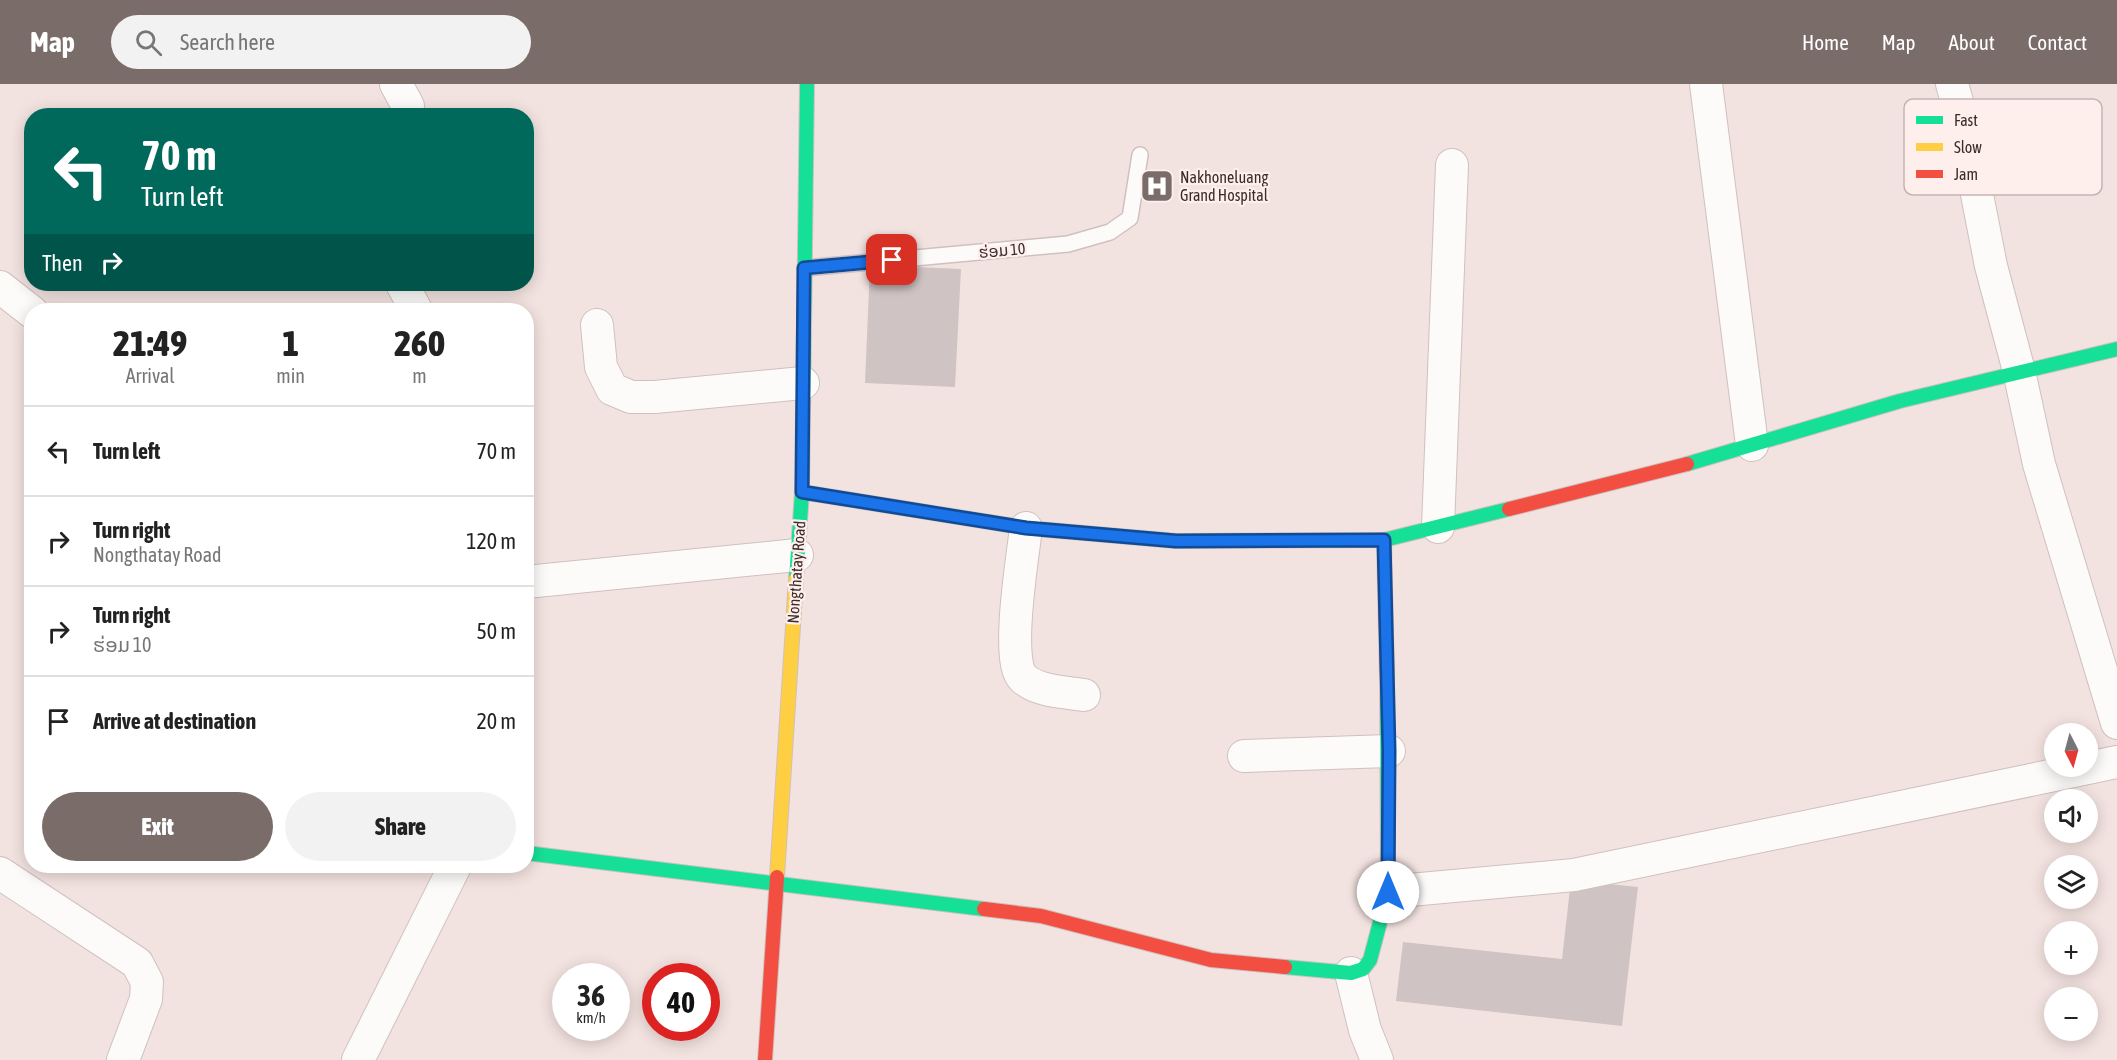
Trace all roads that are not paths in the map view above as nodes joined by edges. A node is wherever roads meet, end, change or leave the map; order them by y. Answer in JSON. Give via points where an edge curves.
{"nodes":[{"id":1,"x":396,"y":84,"type":"edge"},
{"id":2,"x":807,"y":84,"type":"edge"},
{"id":3,"x":1706,"y":84,"type":"edge"},
{"id":4,"x":1952,"y":84,"type":"edge"},
{"id":5,"x":1956,"y":99,"type":"edge"},
{"id":6,"x":408,"y":108,"type":"edge"},
{"id":7,"x":1140,"y":155,"type":"dead end"},
{"id":8,"x":1452,"y":165,"type":"dead end"},
{"id":9,"x":1977,"y":195,"type":"edge"},
{"id":10,"x":804,"y":268,"type":"junction"},
{"id":11,"x":0,"y":287,"type":"edge"},
{"id":12,"x":24,"y":306,"type":"edge"},
{"id":13,"x":597,"y":325,"type":"dead end"},
{"id":14,"x":2117,"y":349,"type":"edge"},
{"id":15,"x":2019,"y":371,"type":"junction"},
{"id":16,"x":804,"y":383,"type":"junction"},
{"id":17,"x":1752,"y":445,"type":"junction"},
{"id":18,"x":802,"y":492,"type":"junction"},
{"id":19,"x":1438,"y":527,"type":"junction"},
{"id":20,"x":1026,"y":528,"type":"junction"},
{"id":21,"x":1384,"y":540,"type":"junction"},
{"id":22,"x":797,"y":555,"type":"junction"},
{"id":23,"x":534,"y":581,"type":"edge"},
{"id":24,"x":1084,"y":695,"type":"dead end"},
{"id":25,"x":2117,"y":723,"type":"edge"},
{"id":26,"x":1389,"y":751,"type":"junction"},
{"id":27,"x":1244,"y":756,"type":"dead end"},
{"id":28,"x":2117,"y":762,"type":"edge"},
{"id":29,"x":534,"y":854,"type":"edge"},
{"id":30,"x":0,"y":873,"type":"edge"},
{"id":31,"x":451,"y":873,"type":"edge"},
{"id":32,"x":776,"y":882,"type":"junction"},
{"id":33,"x":1388,"y":892,"type":"junction"},
{"id":34,"x":1351,"y":973,"type":"junction"},
{"id":35,"x":123,"y":1060,"type":"edge"},
{"id":36,"x":358,"y":1060,"type":"edge"},
{"id":37,"x":765,"y":1060,"type":"edge"},
{"id":38,"x":1377,"y":1060,"type":"edge"}],
"edges":[{"from":1,"to":6,"type":"street"},
{"from":2,"to":10,"type":"street","name":"Nongthatay Road"},
{"from":3,"to":17,"type":"street"},
{"from":4,"to":5,"type":"street"},
{"from":7,"to":10,"type":"lane","name":"ຮ່ອມ 10","via":[[1130,218],[1110,232],[1068,244]]},
{"from":8,"to":19,"type":"street"},
{"from":9,"to":15,"type":"street"},
{"from":10,"to":16,"type":"street","name":"Nongthatay Road"},
{"from":11,"to":12,"type":"street"},
{"from":13,"to":16,"type":"street","via":[[601,367],[612,389],[631,397]]},
{"from":14,"to":15,"type":"street"},
{"from":15,"to":17,"type":"street"},
{"from":15,"to":25,"type":"street","via":[[2039,464]]},
{"from":16,"to":18,"type":"street","name":"Nongthatay Road"},
{"from":17,"to":19,"type":"street"},
{"from":18,"to":20,"type":"street"},
{"from":18,"to":22,"type":"street","name":"Nongthatay Road"},
{"from":19,"to":21,"type":"street"},
{"from":20,"to":21,"type":"street","via":[[1176,541]]},
{"from":20,"to":24,"type":"street","via":[[1015,662],[1022,678],[1040,687]]},
{"from":21,"to":26,"type":"street"},
{"from":22,"to":23,"type":"street"},
{"from":22,"to":32,"type":"street","name":"Nongthatay Road"},
{"from":26,"to":27,"type":"street"},
{"from":26,"to":33,"type":"street"},
{"from":28,"to":33,"type":"street","via":[[1574,875]]},
{"from":29,"to":32,"type":"street"},
{"from":30,"to":35,"type":"street","via":[[137,963],[147,982],[146,999]]},
{"from":31,"to":36,"type":"street"},
{"from":32,"to":34,"type":"street","via":[[1041,916],[1211,960]]},
{"from":32,"to":37,"type":"street","name":"Nongthatay Road"},
{"from":33,"to":34,"type":"street","via":[[1370,960],[1363,969]]},
{"from":34,"to":38,"type":"street"}]}
